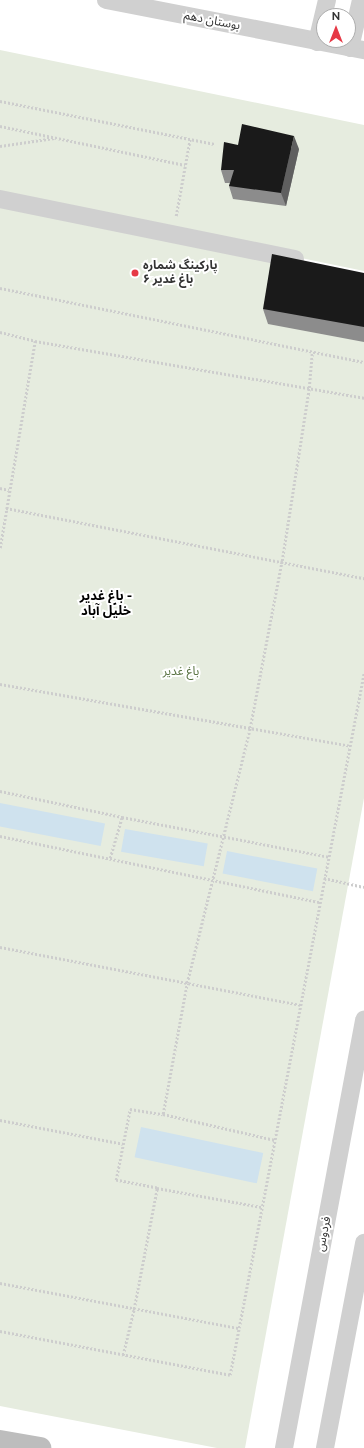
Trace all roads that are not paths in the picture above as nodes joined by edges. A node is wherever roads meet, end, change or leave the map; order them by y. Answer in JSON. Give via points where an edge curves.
{"nodes":[{"id":1,"x":106,"y":0,"type":"edge"},
{"id":2,"x":361,"y":0,"type":"edge"},
{"id":3,"x":316,"y":42,"type":"edge"},
{"id":4,"x":357,"y":49,"type":"edge"},
{"id":5,"x":0,"y":199,"type":"edge"},
{"id":6,"x":310,"y":263,"type":"edge"},
{"id":7,"x":364,"y":1019,"type":"edge"},
{"id":8,"x":357,"y":1100,"type":"edge"},
{"id":9,"x":364,"y":1243,"type":"edge"},
{"id":10,"x":0,"y":1440,"type":"edge"},
{"id":11,"x":40,"y":1448,"type":"edge"},
{"id":12,"x":284,"y":1448,"type":"edge"},
{"id":13,"x":325,"y":1448,"type":"edge"}],
"edges":[{"from":1,"to":3,"type":"street","name":"بوستان دهم"},
{"from":2,"to":4,"type":"street"},
{"from":5,"to":6,"type":"street"},
{"from":7,"to":8,"type":"street","name":"فردوس"},
{"from":8,"to":12,"type":"street","name":"فردوس"},
{"from":9,"to":13,"type":"street"},
{"from":10,"to":11,"type":"main road"}]}
